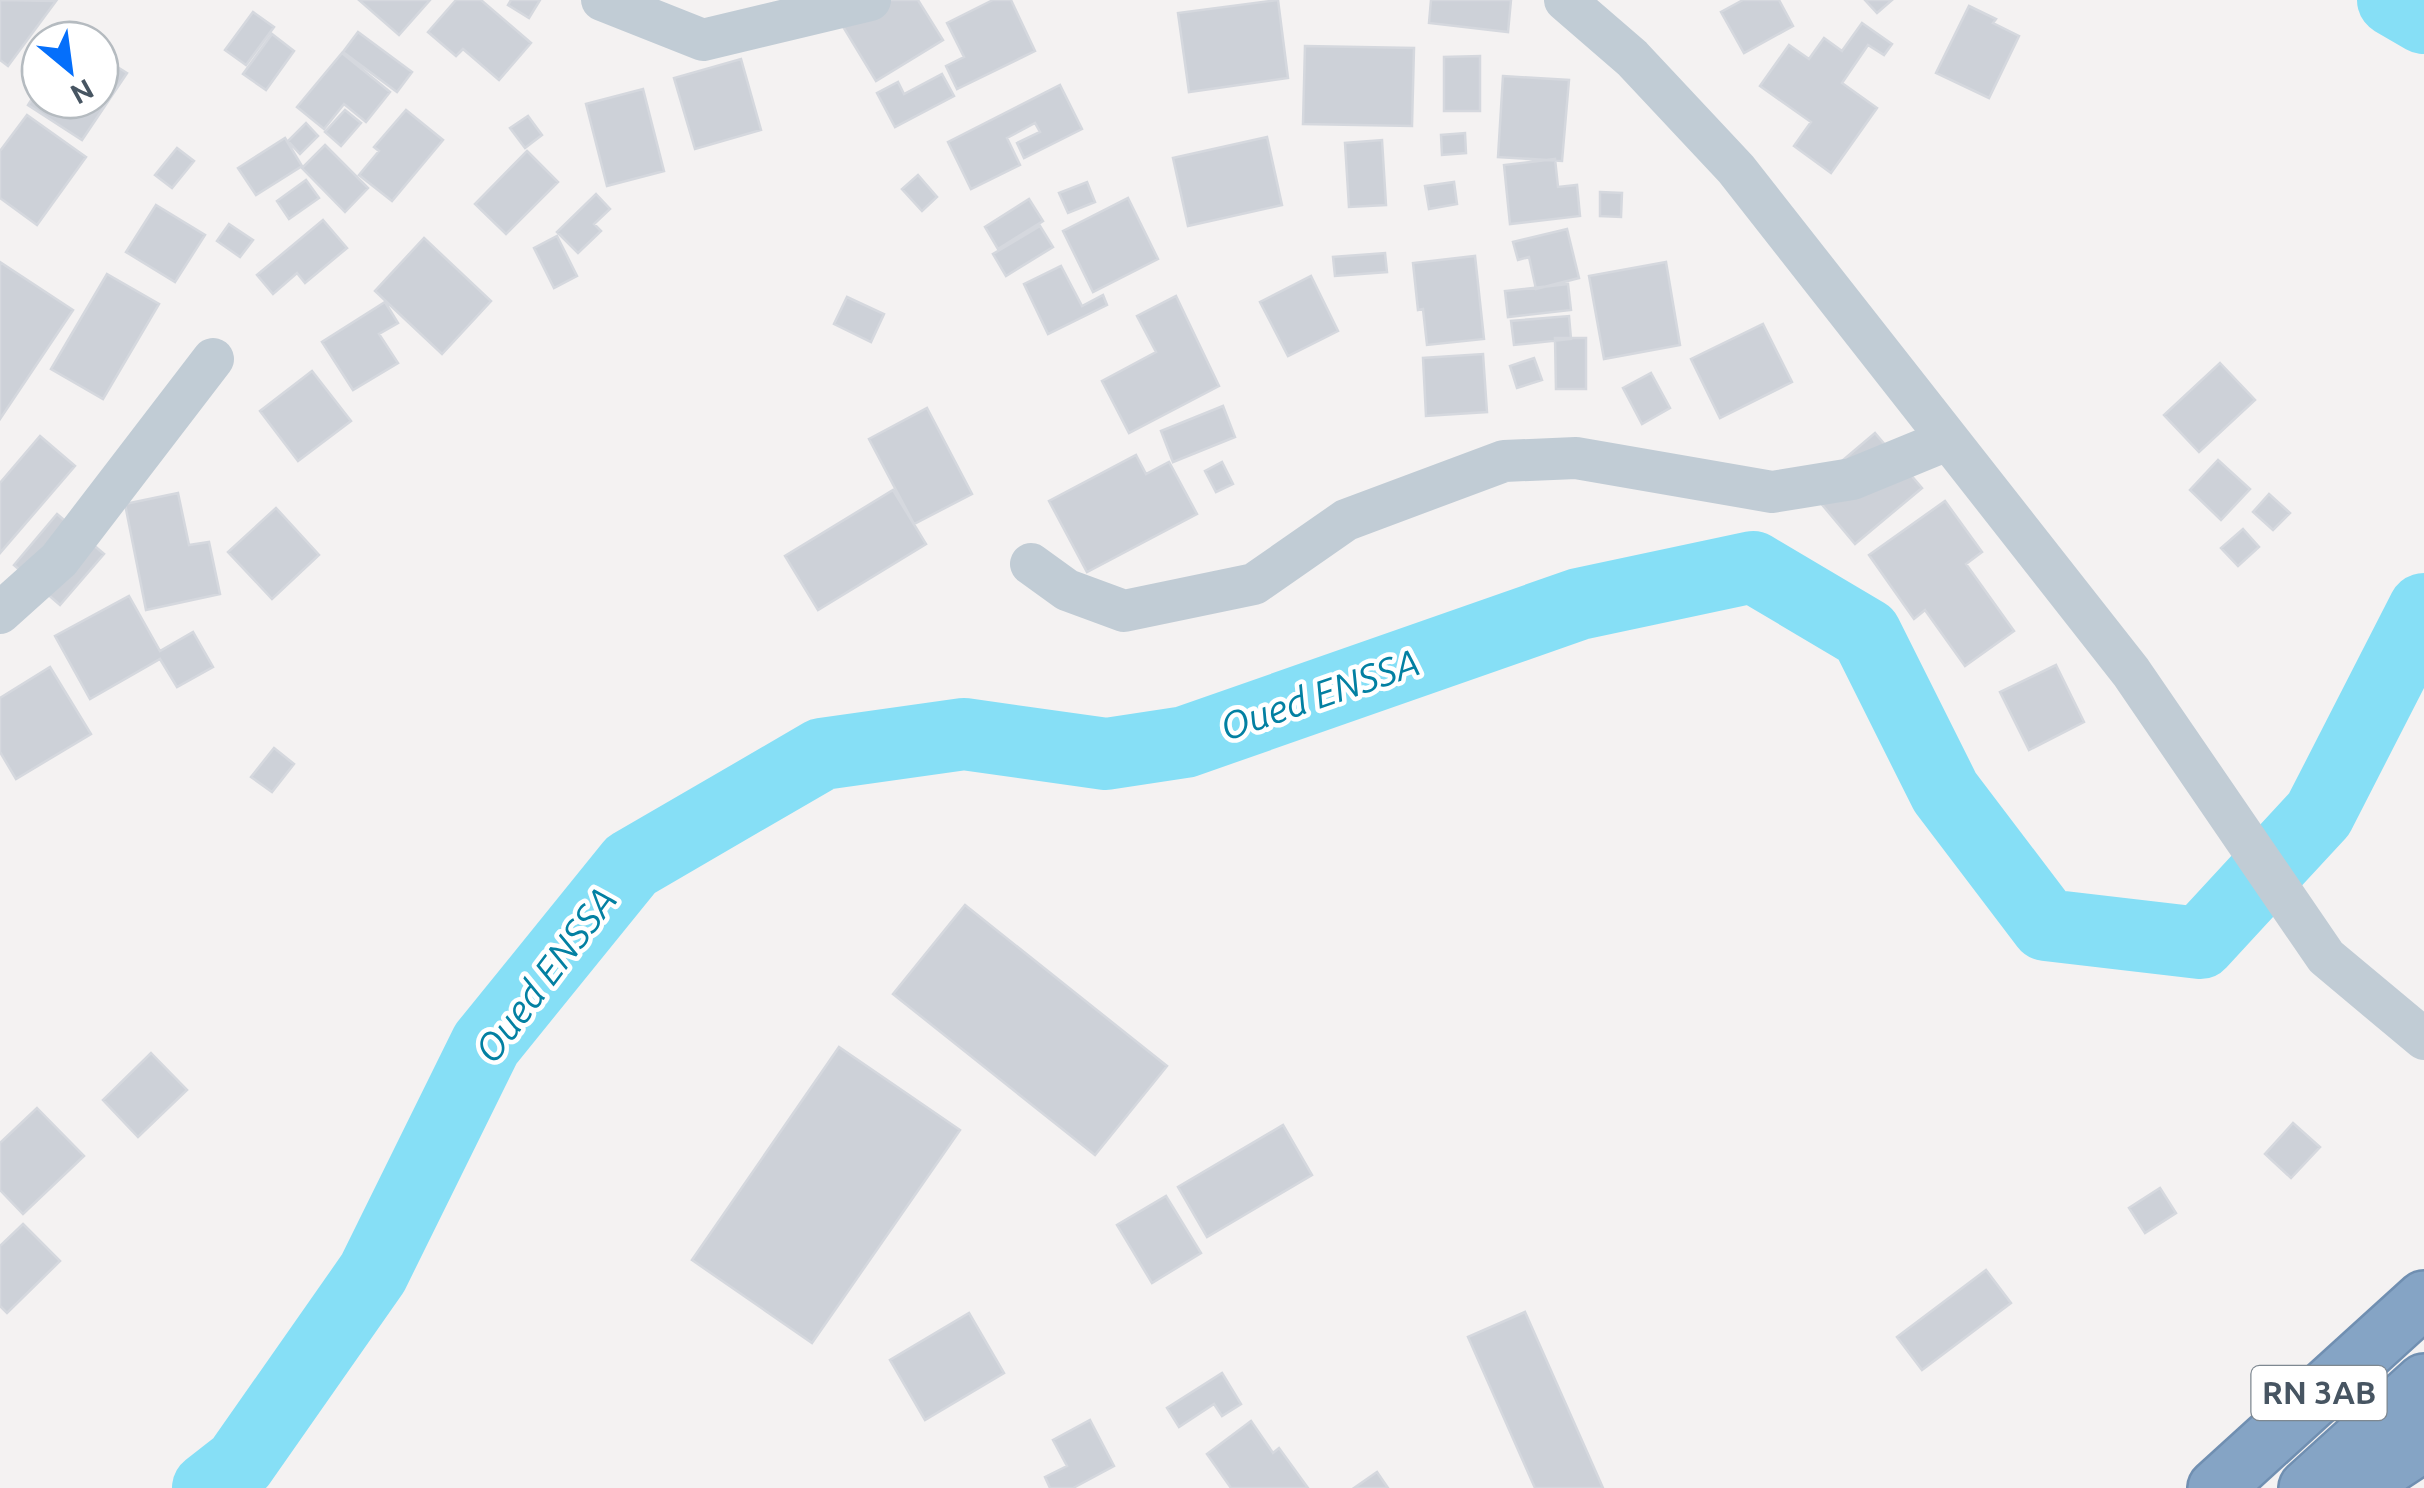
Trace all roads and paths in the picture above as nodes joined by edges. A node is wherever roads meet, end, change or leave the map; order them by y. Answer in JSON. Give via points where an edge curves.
{"nodes":[{"id":1,"x":602,"y":0,"type":"edge"},
{"id":2,"x":870,"y":0,"type":"edge"},
{"id":3,"x":1565,"y":0,"type":"edge"},
{"id":4,"x":212,"y":360,"type":"dead end"},
{"id":5,"x":1947,"y":440,"type":"junction"},
{"id":6,"x":1031,"y":564,"type":"dead end"},
{"id":7,"x":0,"y":612,"type":"edge"},
{"id":8,"x":2424,"y":1039,"type":"edge"},
{"id":9,"x":2424,"y":1299,"type":"edge"},
{"id":10,"x":2424,"y":1382,"type":"edge"},
{"id":11,"x":2424,"y":1444,"type":"edge"},
{"id":12,"x":2216,"y":1488,"type":"edge"},
{"id":13,"x":2307,"y":1488,"type":"edge"},
{"id":14,"x":2355,"y":1488,"type":"edge"}],
"edges":[{"from":1,"to":2,"type":"street","via":[[703,40]]},
{"from":3,"to":5,"type":"street","via":[[1632,58],[1736,170]]},
{"from":4,"to":7,"type":"street","via":[[59,560]]},
{"from":5,"to":6,"type":"street","via":[[1852,479],[1772,492],[1576,458],[1504,461],[1346,520],[1254,584],[1124,612],[1066,590]]},
{"from":5,"to":8,"type":"street","via":[[2131,672],[2326,957]]},
{"from":9,"to":12,"type":"highway","number":"RN 3AB"},
{"from":10,"to":13,"type":"highway","number":"RN 3AB"},
{"from":11,"to":14,"type":"highway"}]}
